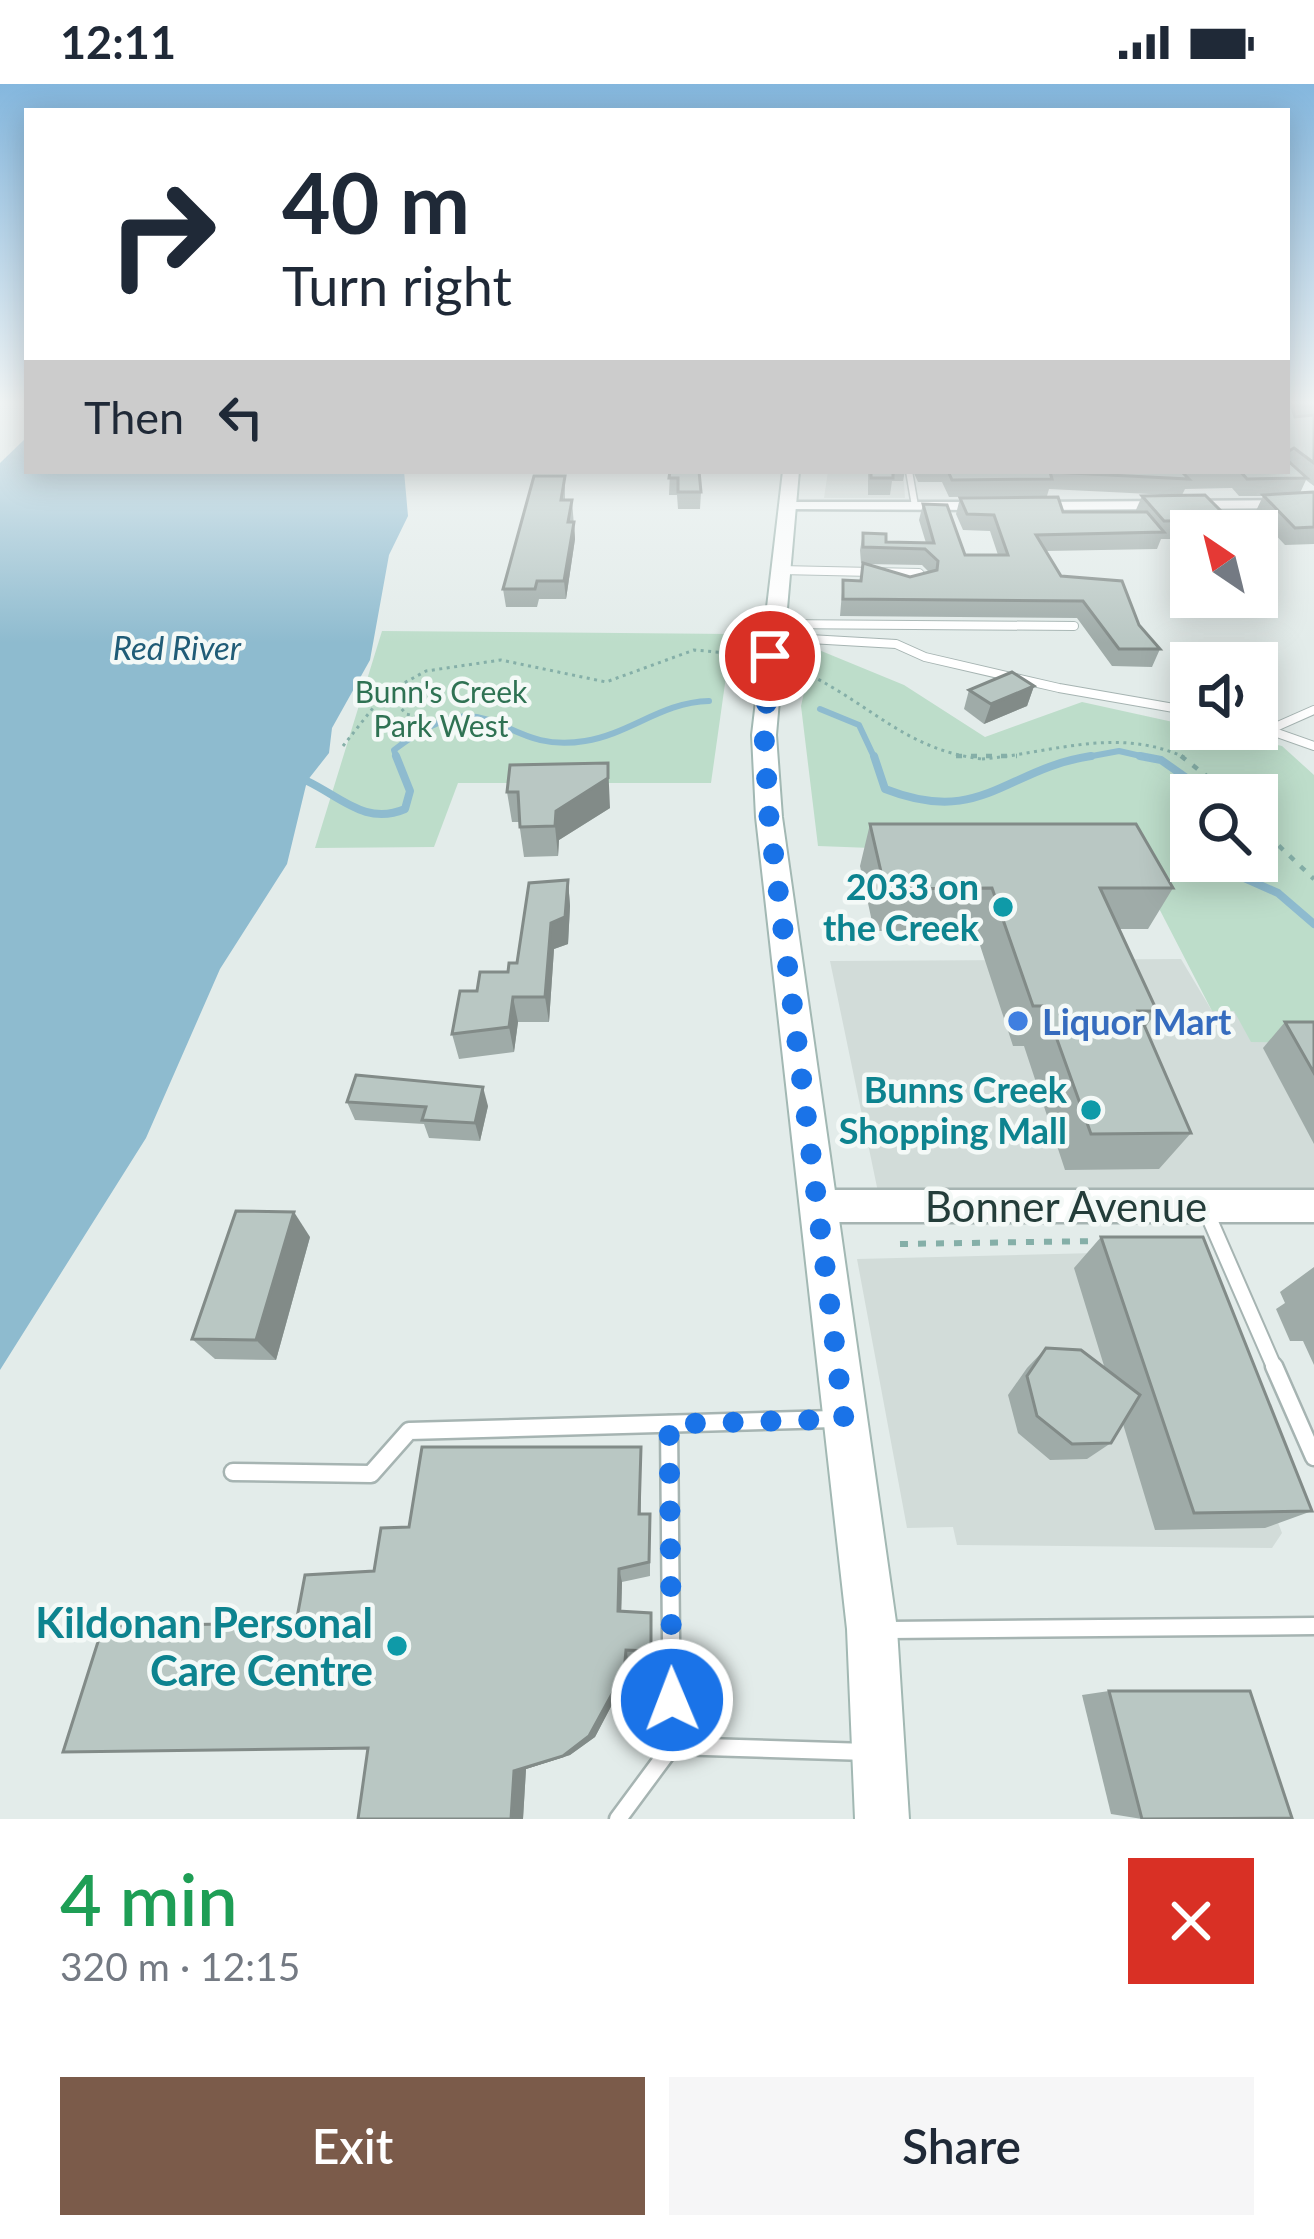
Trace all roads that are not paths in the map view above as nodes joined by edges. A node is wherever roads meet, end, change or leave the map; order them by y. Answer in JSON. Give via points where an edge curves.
{"nodes":[{"id":1,"x":911,"y":481,"type":"edge"},
{"id":2,"x":1299,"y":484,"type":"edge"},
{"id":3,"x":789,"y":488,"type":"edge"},
{"id":4,"x":1314,"y":501,"type":"edge"},
{"id":5,"x":915,"y":506,"type":"junction"},
{"id":6,"x":780,"y":570,"type":"junction"},
{"id":7,"x":871,"y":573,"type":"junction"},
{"id":8,"x":1074,"y":626,"type":"dead end"},
{"id":9,"x":773,"y":631,"type":"junction"},
{"id":10,"x":1170,"y":707,"type":"edge"},
{"id":11,"x":1314,"y":710,"type":"edge"},
{"id":12,"x":1278,"y":726,"type":"edge"},
{"id":13,"x":1278,"y":732,"type":"edge"},
{"id":14,"x":1314,"y":746,"type":"edge"},
{"id":15,"x":818,"y":1206,"type":"junction"},
{"id":16,"x":1314,"y":1207,"type":"edge"},
{"id":17,"x":1204,"y":1208,"type":"junction"},
{"id":18,"x":844,"y":1419,"type":"junction"},
{"id":19,"x":669,"y":1424,"type":"junction"},
{"id":20,"x":1314,"y":1457,"type":"edge"},
{"id":21,"x":233,"y":1472,"type":"dead end"},
{"id":22,"x":1314,"y":1626,"type":"edge"},
{"id":23,"x":872,"y":1629,"type":"junction"},
{"id":24,"x":672,"y":1746,"type":"junction"},
{"id":25,"x":876,"y":1751,"type":"junction"},
{"id":26,"x":618,"y":1819,"type":"edge"},
{"id":27,"x":882,"y":1819,"type":"edge"}],
"edges":[{"from":1,"to":5,"type":"lane"},
{"from":2,"to":4,"type":"street"},
{"from":3,"to":5,"type":"street"},
{"from":3,"to":6,"type":"main road"},
{"from":4,"to":5,"type":"street"},
{"from":6,"to":7,"type":"lane"},
{"from":6,"to":9,"type":"main road"},
{"from":7,"to":7,"type":"lane","via":[[919,573],[927,582],[908,586]]},
{"from":8,"to":9,"type":"lane"},
{"from":9,"to":10,"type":"lane","via":[[896,644],[1058,688]]},
{"from":9,"to":15,"type":"main road","via":[[764,735],[769,817]]},
{"from":11,"to":12,"type":"lane"},
{"from":13,"to":14,"type":"lane"},
{"from":15,"to":17,"type":"street","name":"Bonner Avenue"},
{"from":15,"to":18,"type":"main road"},
{"from":16,"to":17,"type":"street","name":"Bonner Avenue"},
{"from":17,"to":20,"type":"lane"},
{"from":18,"to":19,"type":"lane"},
{"from":18,"to":23,"type":"main road"},
{"from":19,"to":21,"type":"lane","via":[[409,1431],[370,1474]]},
{"from":19,"to":24,"type":"lane"},
{"from":22,"to":23,"type":"lane"},
{"from":23,"to":25,"type":"main road"},
{"from":24,"to":25,"type":"lane"},
{"from":24,"to":26,"type":"lane"},
{"from":25,"to":27,"type":"main road"}]}
